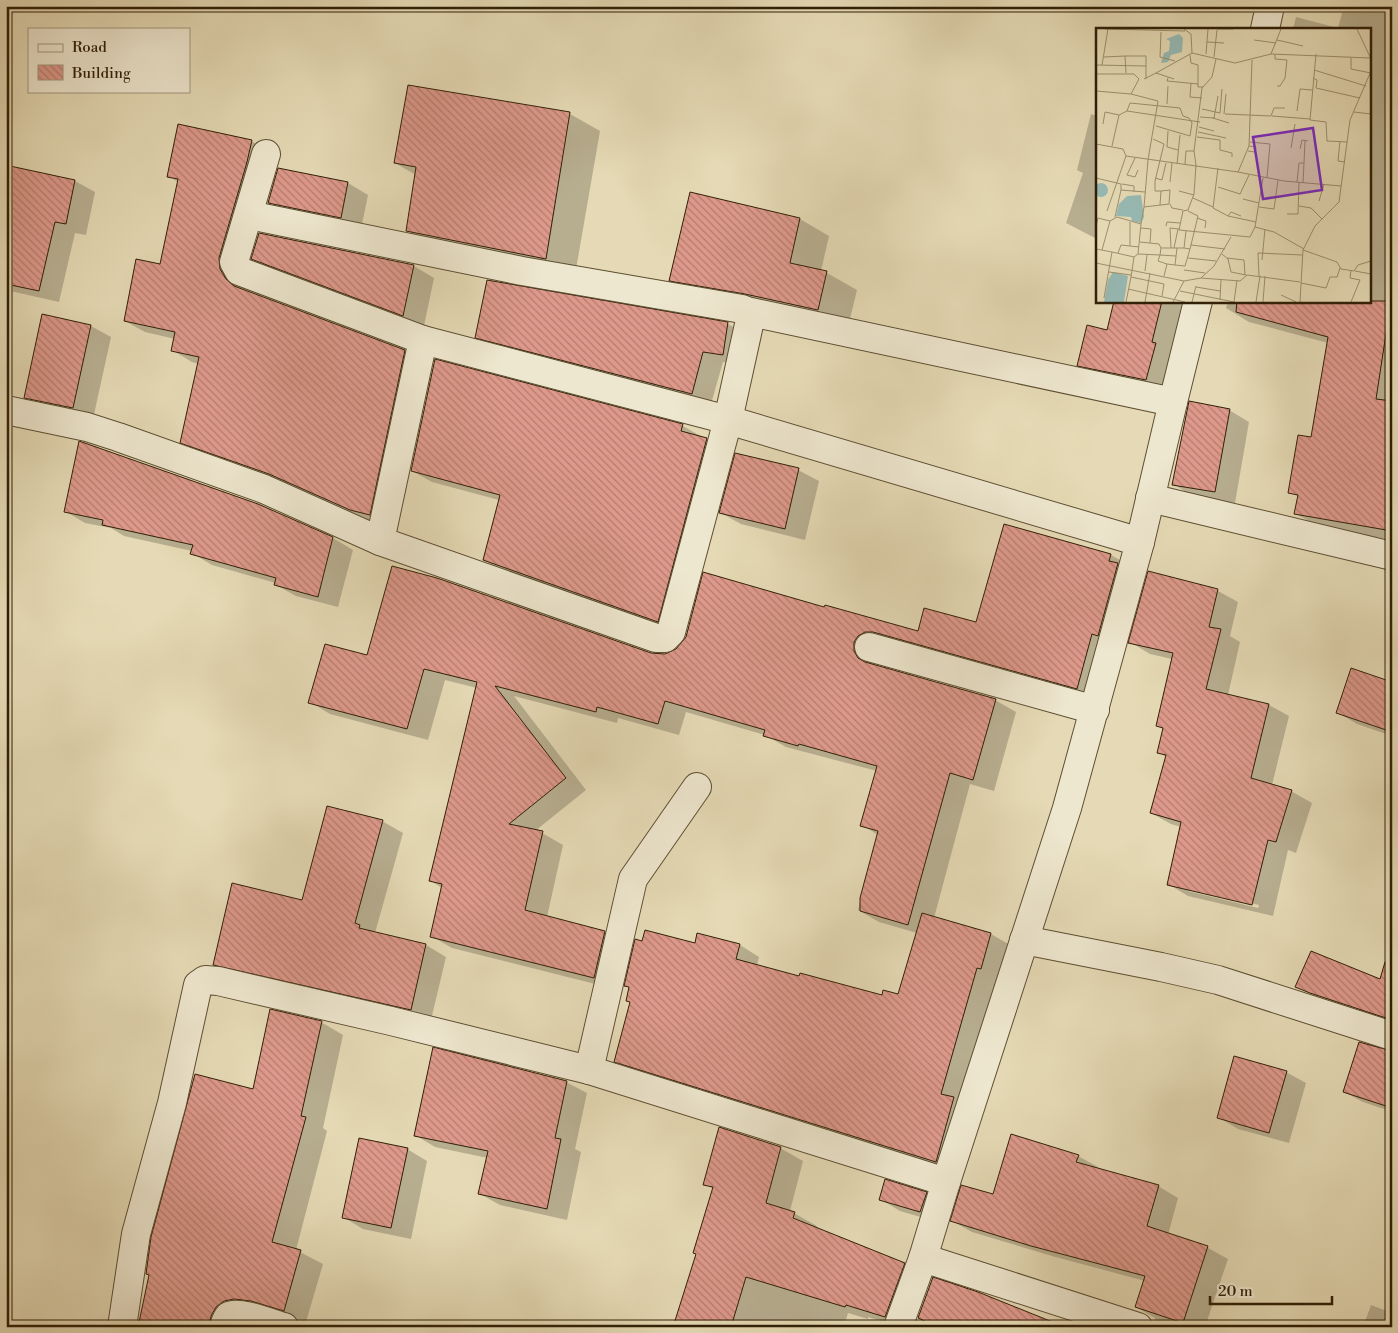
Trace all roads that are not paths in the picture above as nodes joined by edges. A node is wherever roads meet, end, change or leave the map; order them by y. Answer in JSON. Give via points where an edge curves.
{"nodes":[{"id":1,"x":1270,"y":6,"type":"edge"},
{"id":2,"x":1264,"y":28,"type":"edge"},
{"id":3,"x":266,"y":154,"type":"dead end"},
{"id":4,"x":249,"y":215,"type":"junction"},
{"id":5,"x":1198,"y":302,"type":"edge"},
{"id":6,"x":746,"y":311,"type":"junction"},
{"id":7,"x":423,"y":340,"type":"junction"},
{"id":8,"x":1173,"y":402,"type":"junction"},
{"id":9,"x":6,"y":410,"type":"edge"},
{"id":10,"x":728,"y":420,"type":"junction"},
{"id":11,"x":1150,"y":498,"type":"junction"},
{"id":12,"x":380,"y":541,"type":"junction"},
{"id":13,"x":1140,"y":542,"type":"junction"},
{"id":14,"x":1392,"y":556,"type":"edge"},
{"id":15,"x":869,"y":647,"type":"dead end"},
{"id":16,"x":1095,"y":710,"type":"junction"},
{"id":17,"x":697,"y":787,"type":"dead end"},
{"id":18,"x":1024,"y":940,"type":"junction"},
{"id":19,"x":1392,"y":1036,"type":"edge"},
{"id":20,"x":589,"y":1070,"type":"junction"},
{"id":21,"x":946,"y":1182,"type":"junction"},
{"id":22,"x":923,"y":1258,"type":"junction"},
{"id":23,"x":122,"y":1327,"type":"edge"},
{"id":24,"x":224,"y":1327,"type":"edge"},
{"id":25,"x":284,"y":1327,"type":"edge"},
{"id":26,"x":898,"y":1327,"type":"edge"},
{"id":27,"x":1138,"y":1327,"type":"edge"}],
"edges":[{"from":1,"to":2,"type":"street"},
{"from":3,"to":4,"type":"street"},
{"from":4,"to":6,"type":"street","via":[[522,271]]},
{"from":4,"to":7,"type":"street","via":[[234,262],[239,271]]},
{"from":5,"to":8,"type":"street"},
{"from":6,"to":8,"type":"street"},
{"from":6,"to":10,"type":"street","via":[[750,320]]},
{"from":7,"to":10,"type":"street"},
{"from":7,"to":12,"type":"street"},
{"from":8,"to":11,"type":"street"},
{"from":9,"to":12,"type":"street","via":[[118,437],[264,489]]},
{"from":10,"to":12,"type":"street","via":[[671,632],[665,638],[656,638]]},
{"from":10,"to":13,"type":"street"},
{"from":11,"to":13,"type":"street"},
{"from":11,"to":14,"type":"street"},
{"from":13,"to":16,"type":"street"},
{"from":15,"to":16,"type":"street"},
{"from":16,"to":18,"type":"street"},
{"from":17,"to":20,"type":"street","via":[[633,879]]},
{"from":18,"to":19,"type":"street","via":[[1218,980]]},
{"from":18,"to":21,"type":"street"},
{"from":20,"to":21,"type":"street"},
{"from":20,"to":23,"type":"street","via":[[372,1016],[205,980],[198,985],[172,1103],[136,1234]]},
{"from":21,"to":22,"type":"street"},
{"from":22,"to":26,"type":"street"},
{"from":22,"to":27,"type":"street"},
{"from":24,"to":25,"type":"street","via":[[226,1320],[234,1314]]}]}
